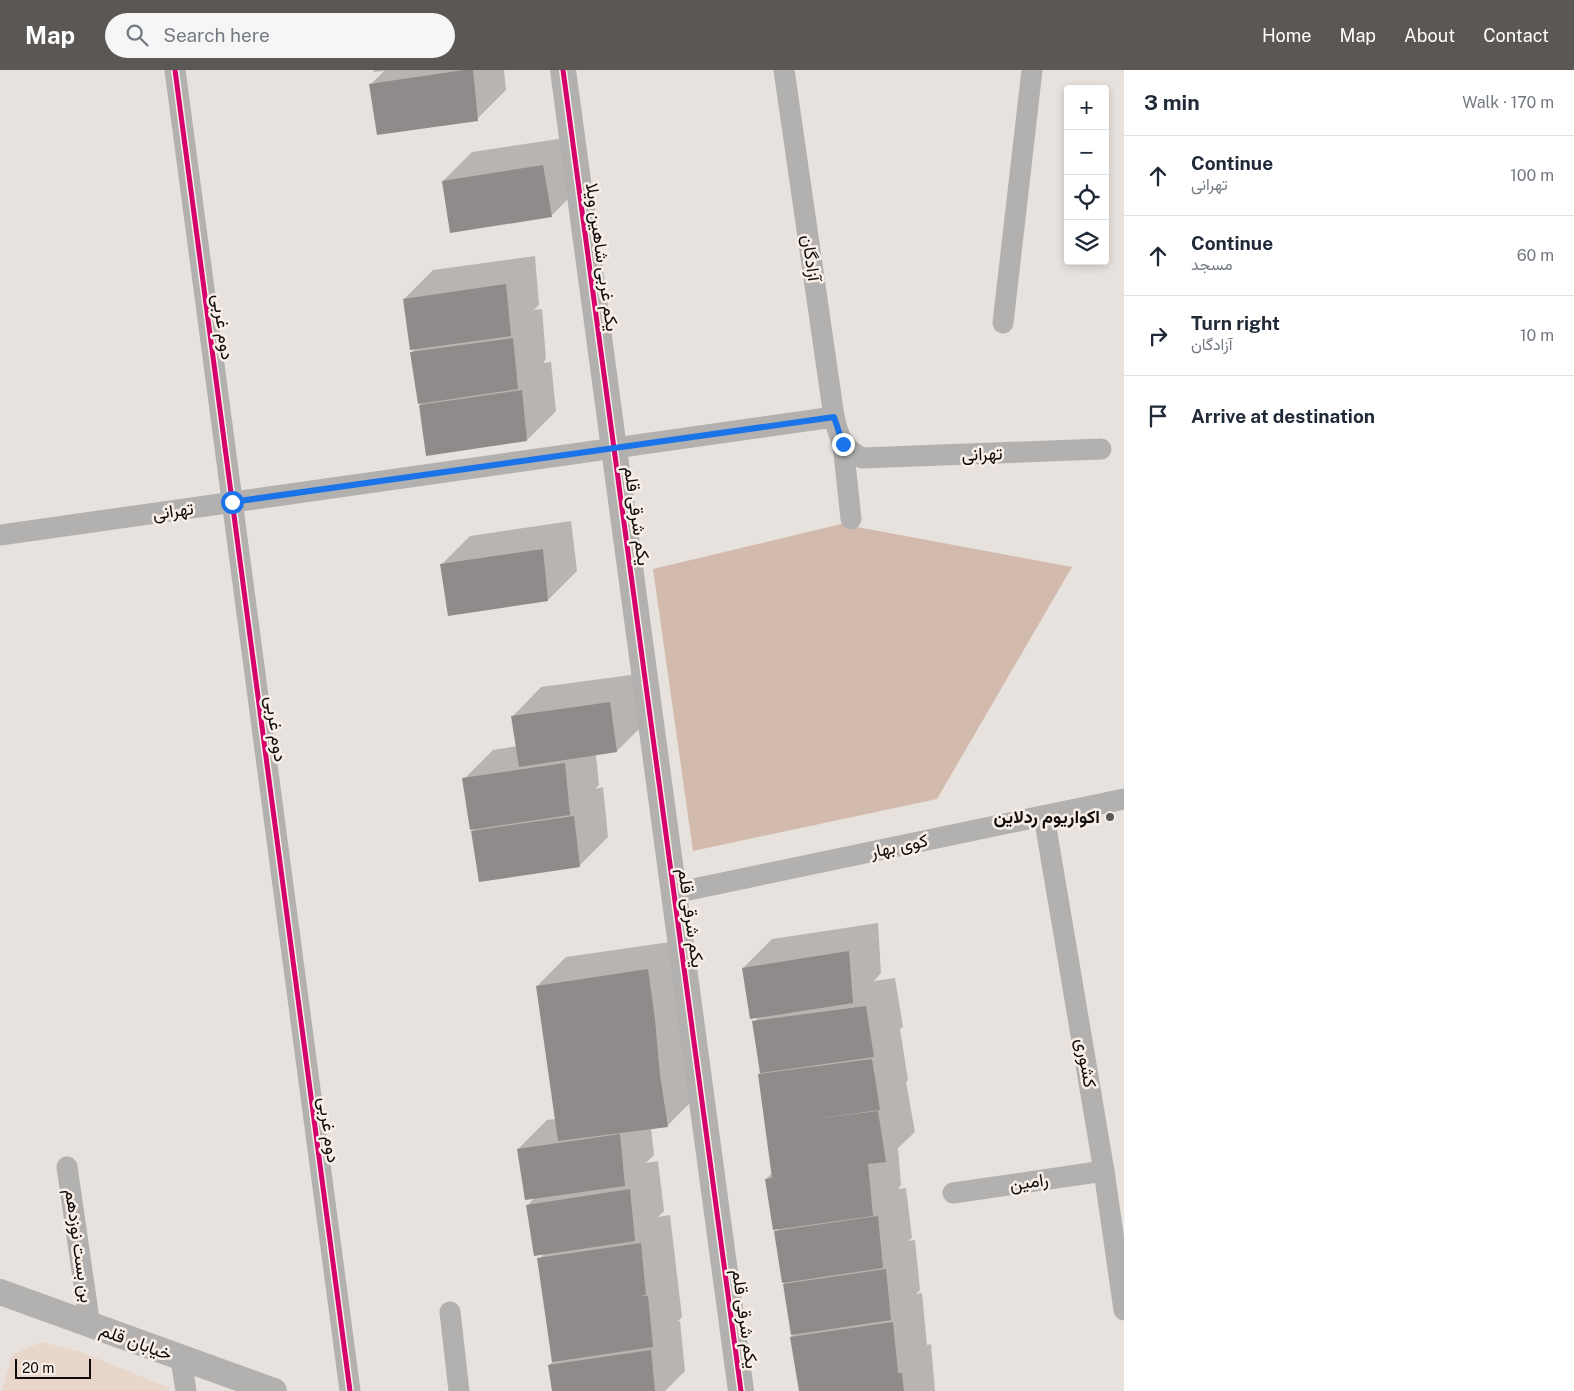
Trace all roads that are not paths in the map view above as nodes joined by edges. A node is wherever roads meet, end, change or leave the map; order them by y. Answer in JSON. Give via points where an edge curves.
{"nodes":[{"id":1,"x":175,"y":70,"type":"edge"},
{"id":2,"x":563,"y":70,"type":"edge"},
{"id":3,"x":784,"y":70,"type":"edge"},
{"id":4,"x":1032,"y":70,"type":"edge"},
{"id":5,"x":1003,"y":324,"type":"dead end"},
{"id":6,"x":834,"y":417,"type":"junction"},
{"id":7,"x":843,"y":444,"type":"junction"},
{"id":8,"x":614,"y":448,"type":"junction"},
{"id":9,"x":1101,"y":449,"type":"dead end"},
{"id":10,"x":232,"y":502,"type":"junction"},
{"id":11,"x":851,"y":518,"type":"dead end"},
{"id":12,"x":0,"y":535,"type":"edge"},
{"id":13,"x":1124,"y":799,"type":"edge"},
{"id":14,"x":1044,"y":816,"type":"junction"},
{"id":15,"x":674,"y":893,"type":"junction"},
{"id":16,"x":67,"y":1167,"type":"dead end"},
{"id":17,"x":1104,"y":1171,"type":"junction"},
{"id":18,"x":953,"y":1193,"type":"dead end"},
{"id":19,"x":0,"y":1292,"type":"edge"},
{"id":20,"x":1124,"y":1310,"type":"edge"},
{"id":21,"x":450,"y":1312,"type":"dead end"},
{"id":22,"x":90,"y":1326,"type":"junction"},
{"id":23,"x":181,"y":1359,"type":"junction"},
{"id":24,"x":186,"y":1391,"type":"edge"},
{"id":25,"x":274,"y":1391,"type":"edge"},
{"id":26,"x":350,"y":1391,"type":"edge"},
{"id":27,"x":459,"y":1391,"type":"edge"},
{"id":28,"x":741,"y":1391,"type":"edge"}],
"edges":[{"from":1,"to":10,"type":"street","name":"دوم غربی"},
{"from":2,"to":8,"type":"street","name":"یکم غربی شاهین ویلا"},
{"from":3,"to":6,"type":"street","name":"آزادگان"},
{"from":4,"to":5,"type":"street"},
{"from":6,"to":7,"type":"street","name":"آزادگان"},
{"from":6,"to":8,"type":"street","name":"تهرانی"},
{"from":7,"to":9,"type":"street","name":"تهرانی","via":[[862,458]]},
{"from":7,"to":11,"type":"street","name":"آزادگان"},
{"from":8,"to":10,"type":"street","name":"تهرانی"},
{"from":8,"to":15,"type":"street","name":"یکم شرقی قلم"},
{"from":10,"to":12,"type":"street","name":"تهرانی"},
{"from":10,"to":26,"type":"street","name":"دوم غربی"},
{"from":13,"to":14,"type":"street","name":"کوی بهار"},
{"from":14,"to":15,"type":"street","name":"کوی بهار"},
{"from":14,"to":17,"type":"street","name":"کشوری"},
{"from":15,"to":28,"type":"street","name":"یکم شرقی قلم"},
{"from":16,"to":22,"type":"street","name":"بن بست نوزدهم"},
{"from":17,"to":18,"type":"street","name":"رامین"},
{"from":17,"to":20,"type":"street","name":"کشوری"},
{"from":19,"to":22,"type":"street","name":"خیابان قلم"},
{"from":21,"to":27,"type":"street"},
{"from":22,"to":23,"type":"street","name":"خیابان قلم"},
{"from":23,"to":24,"type":"street"},
{"from":23,"to":25,"type":"street","name":"خیابان قلم"}]}
